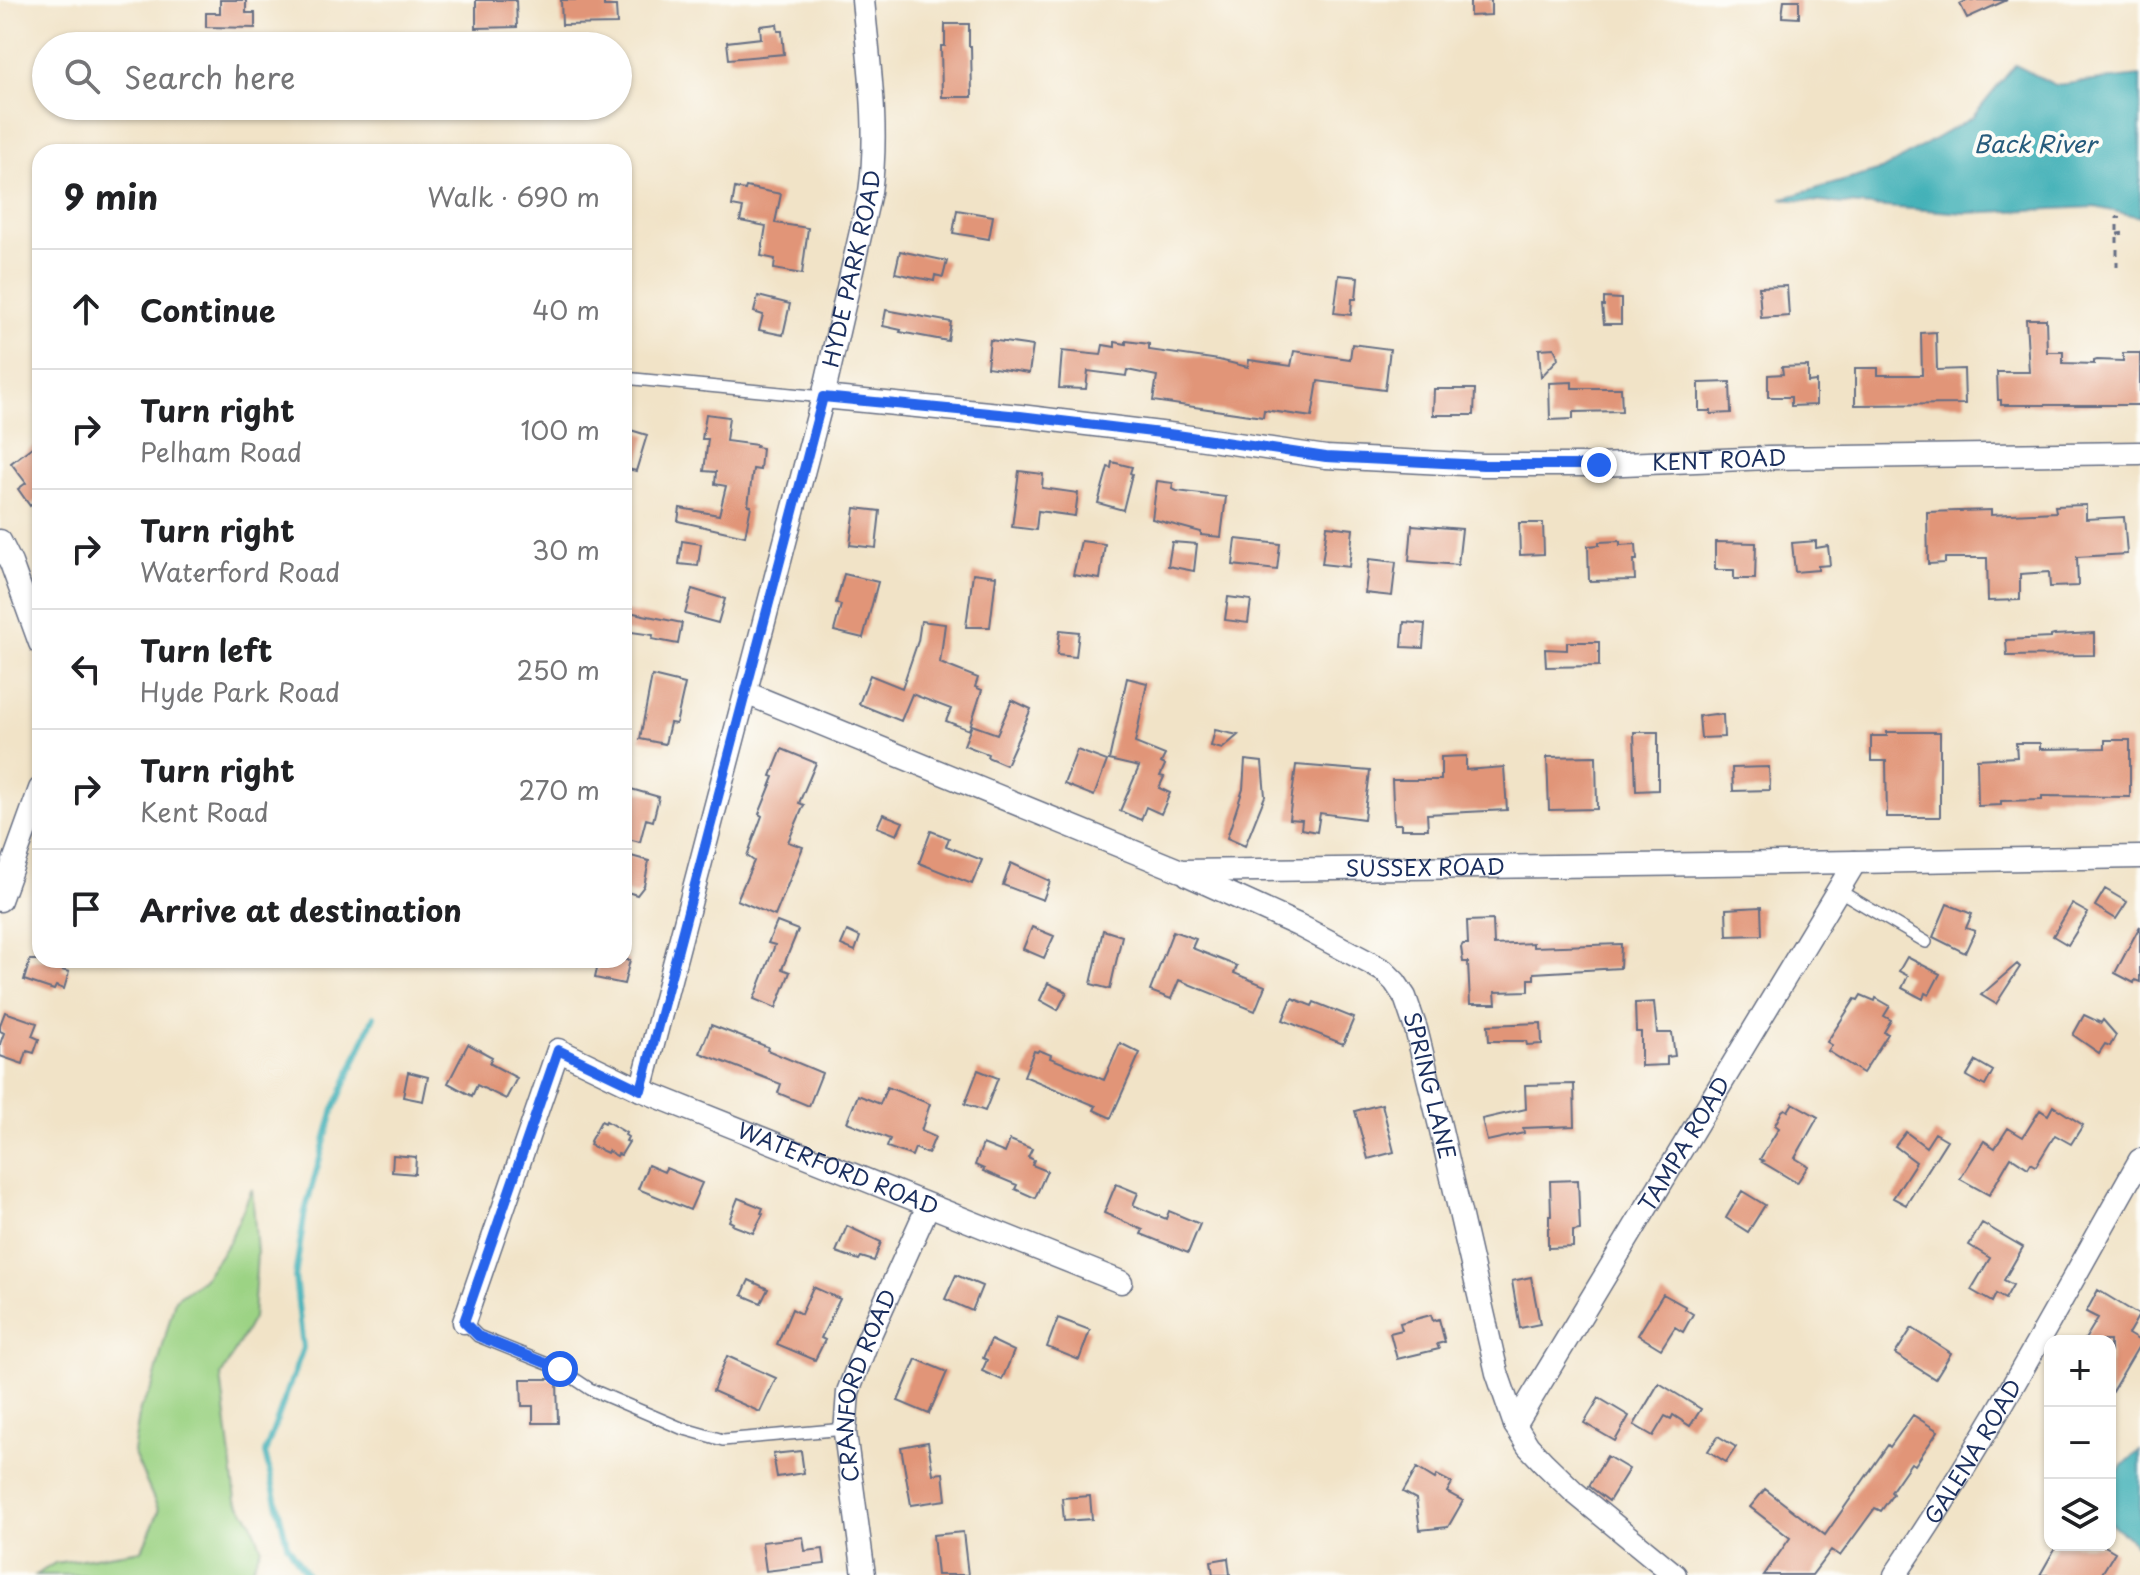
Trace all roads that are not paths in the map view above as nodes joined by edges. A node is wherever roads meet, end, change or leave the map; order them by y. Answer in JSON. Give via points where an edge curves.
{"nodes":[{"id":1,"x":863,"y":0,"type":"edge"},
{"id":2,"x":632,"y":379,"type":"edge"},
{"id":3,"x":823,"y":397,"type":"junction"},
{"id":4,"x":2140,"y":453,"type":"edge"},
{"id":5,"x":0,"y":541,"type":"edge"},
{"id":6,"x":32,"y":621,"type":"edge"},
{"id":7,"x":746,"y":693,"type":"junction"},
{"id":8,"x":32,"y":811,"type":"edge"},
{"id":9,"x":2140,"y":857,"type":"edge"},
{"id":10,"x":1855,"y":862,"type":"junction"},
{"id":11,"x":1181,"y":871,"type":"junction"},
{"id":12,"x":1838,"y":890,"type":"junction"},
{"id":13,"x":0,"y":900,"type":"edge"},
{"id":14,"x":1926,"y":942,"type":"dead end"},
{"id":15,"x":641,"y":1090,"type":"junction"},
{"id":16,"x":2140,"y":1160,"type":"edge"},
{"id":17,"x":928,"y":1206,"type":"junction"},
{"id":18,"x":1121,"y":1282,"type":"dead end"},
{"id":19,"x":464,"y":1322,"type":"joint"},
{"id":20,"x":1515,"y":1425,"type":"junction"},
{"id":21,"x":845,"y":1429,"type":"junction"},
{"id":22,"x":864,"y":1575,"type":"edge"},
{"id":23,"x":1675,"y":1575,"type":"edge"},
{"id":24,"x":1895,"y":1575,"type":"edge"}],
"edges":[{"from":1,"to":3,"type":"street","name":"HYDE PARK ROAD","via":[[874,160]]},
{"from":2,"to":3,"type":"lane"},
{"from":3,"to":4,"type":"street","name":"KENT ROAD","via":[[1020,416],[1326,457],[1453,464]]},
{"from":3,"to":7,"type":"street","name":"HYDE PARK ROAD"},
{"from":5,"to":6,"type":"street"},
{"from":7,"to":11,"type":"street","name":"SUSSEX ROAD"},
{"from":7,"to":15,"type":"street","name":"HYDE PARK ROAD"},
{"from":8,"to":13,"type":"street"},
{"from":9,"to":10,"type":"street","name":"SUSSEX ROAD"},
{"from":10,"to":11,"type":"street","name":"SUSSEX ROAD"},
{"from":10,"to":12,"type":"street","name":"TAMPA ROAD"},
{"from":11,"to":20,"type":"street","name":"SPRING LANE","via":[[1368,962],[1384,971],[1405,997],[1497,1373]]},
{"from":12,"to":14,"type":"lane"},
{"from":12,"to":20,"type":"street","name":"TAMPA ROAD"},
{"from":15,"to":17,"type":"street","name":"WATERFORD ROAD"},
{"from":15,"to":19,"type":"street","name":"WATERFORD ROAD","via":[[558,1050]]},
{"from":16,"to":24,"type":"street","name":"GALENA ROAD","via":[[2028,1360]]},
{"from":17,"to":18,"type":"street","name":"WATERFORD ROAD"},
{"from":17,"to":21,"type":"street","name":"CRANFORD ROAD","via":[[848,1392]]},
{"from":19,"to":21,"type":"lane","via":[[478,1336],[560,1369],[590,1389],[723,1440]]},
{"from":20,"to":23,"type":"street","via":[[1554,1473]]},
{"from":21,"to":22,"type":"street","name":"CRANFORD ROAD"}]}
